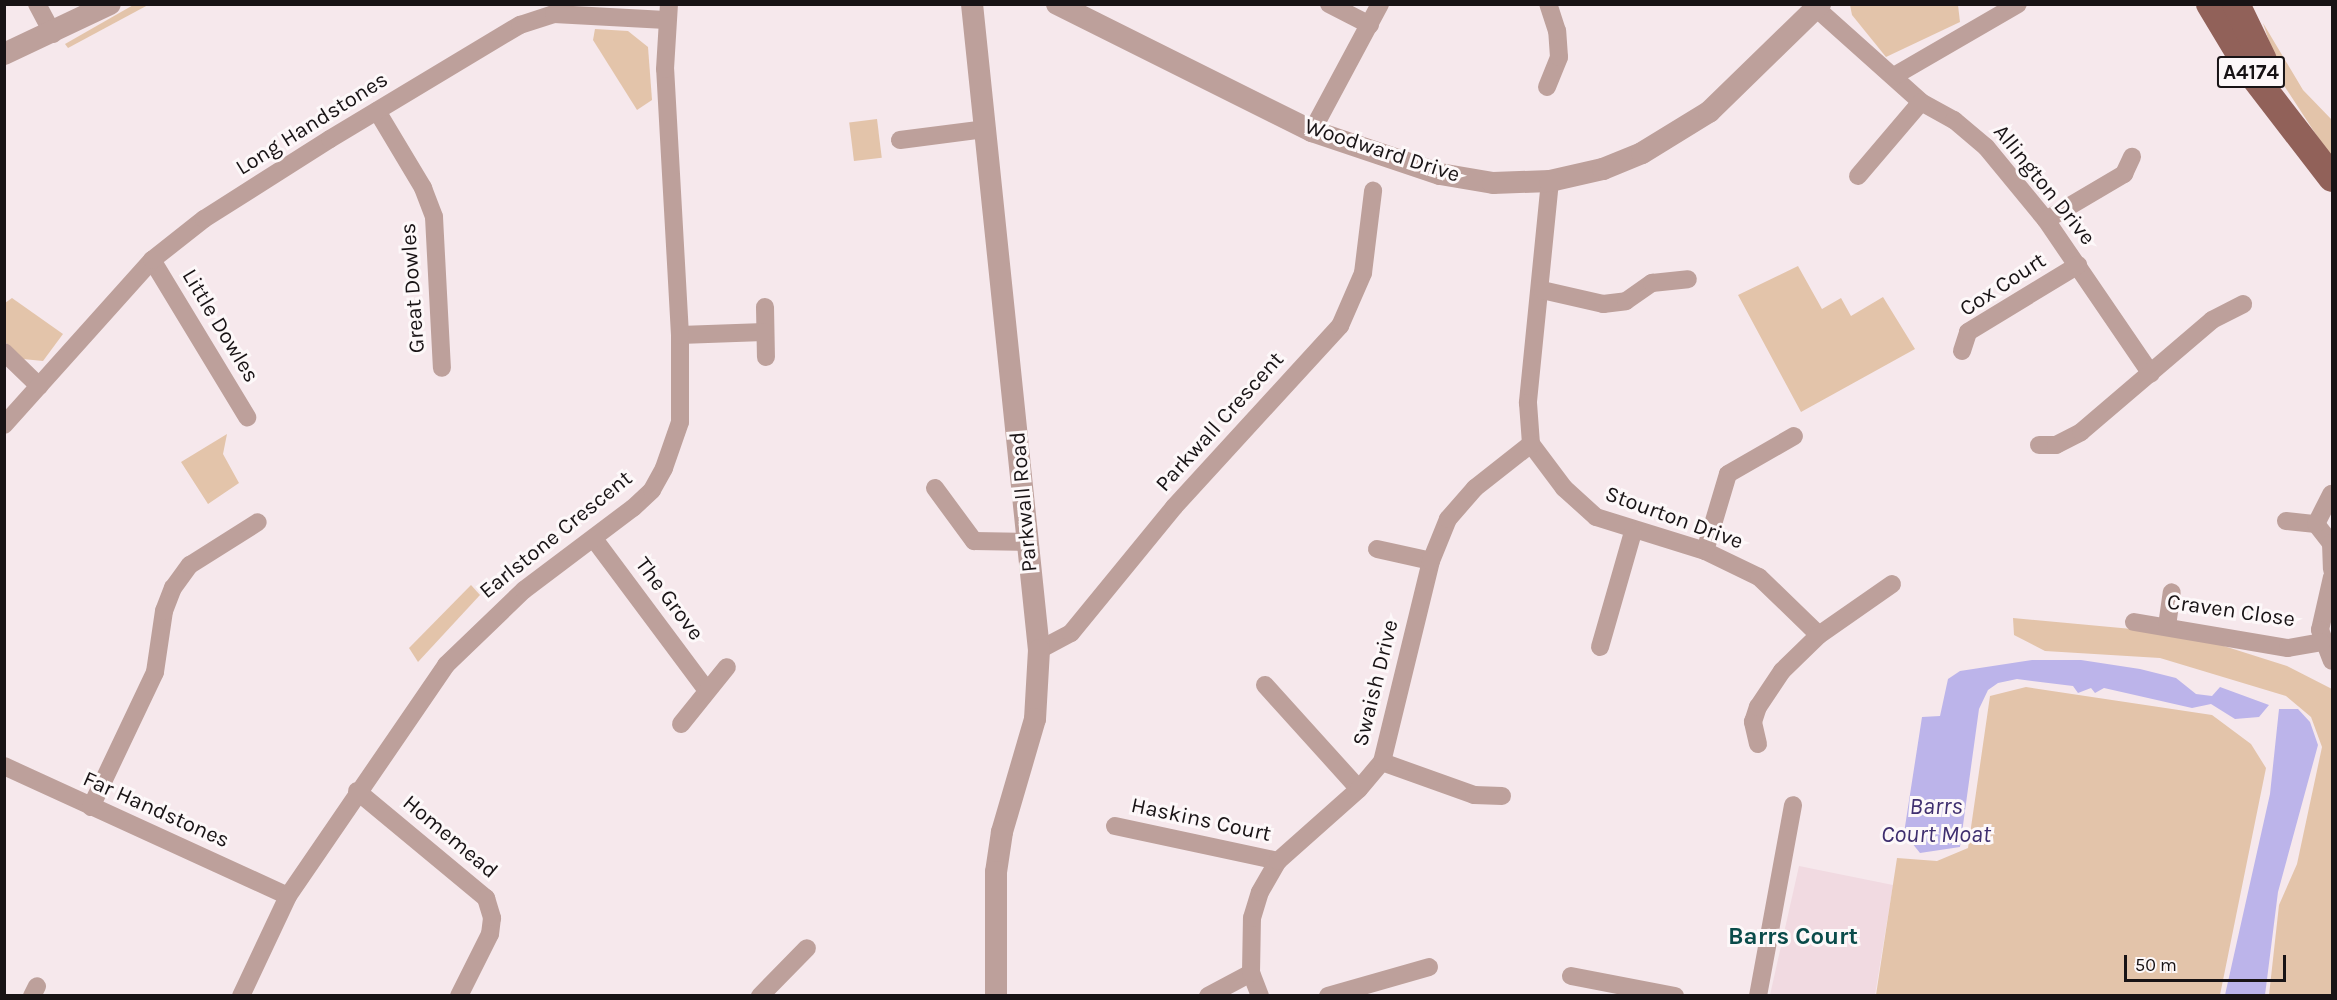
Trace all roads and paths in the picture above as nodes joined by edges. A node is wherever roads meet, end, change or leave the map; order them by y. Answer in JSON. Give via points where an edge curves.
{"nodes":[{"id":1,"x":37,"y":4,"type":"edge"},
{"id":2,"x":110,"y":4,"type":"edge"},
{"id":3,"x":972,"y":4,"type":"edge"},
{"id":4,"x":1057,"y":4,"type":"edge"},
{"id":5,"x":1329,"y":4,"type":"edge"},
{"id":6,"x":1380,"y":4,"type":"edge"},
{"id":7,"x":1548,"y":4,"type":"edge"},
{"id":8,"x":2018,"y":4,"type":"edge"},
{"id":9,"x":2210,"y":4,"type":"edge"},
{"id":10,"x":2236,"y":4,"type":"edge"},
{"id":11,"x":1818,"y":6,"type":"edge"},
{"id":12,"x":668,"y":12,"type":"edge"},
{"id":13,"x":1370,"y":25,"type":"junction"},
{"id":14,"x":53,"y":34,"type":"junction"},
{"id":15,"x":4,"y":54,"type":"edge"},
{"id":16,"x":1894,"y":76,"type":"junction"},
{"id":17,"x":1547,"y":87,"type":"dead end"},
{"id":18,"x":1921,"y":102,"type":"junction"},
{"id":19,"x":377,"y":111,"type":"junction"},
{"id":20,"x":986,"y":129,"type":"junction"},
{"id":21,"x":1312,"y":131,"type":"junction"},
{"id":22,"x":2300,"y":134,"type":"junction"},
{"id":23,"x":900,"y":140,"type":"dead end"},
{"id":24,"x":2132,"y":157,"type":"dead end"},
{"id":25,"x":1858,"y":176,"type":"dead end"},
{"id":26,"x":2332,"y":178,"type":"edge"},
{"id":27,"x":1550,"y":181,"type":"junction"},
{"id":28,"x":1372,"y":191,"type":"dead end"},
{"id":29,"x":2046,"y":219,"type":"junction"},
{"id":30,"x":152,"y":260,"type":"junction"},
{"id":31,"x":2078,"y":265,"type":"junction"},
{"id":32,"x":1688,"y":279,"type":"dead end"},
{"id":33,"x":1542,"y":290,"type":"junction"},
{"id":34,"x":2243,"y":304,"type":"dead end"},
{"id":35,"x":765,"y":307,"type":"dead end"},
{"id":36,"x":765,"y":332,"type":"junction"},
{"id":37,"x":680,"y":335,"type":"junction"},
{"id":38,"x":1962,"y":351,"type":"dead end"},
{"id":39,"x":4,"y":352,"type":"edge"},
{"id":40,"x":766,"y":357,"type":"dead end"},
{"id":41,"x":442,"y":368,"type":"dead end"},
{"id":42,"x":2151,"y":374,"type":"junction"},
{"id":43,"x":39,"y":386,"type":"junction"},
{"id":44,"x":247,"y":417,"type":"dead end"},
{"id":45,"x":4,"y":425,"type":"edge"},
{"id":46,"x":1794,"y":436,"type":"dead end"},
{"id":47,"x":1531,"y":444,"type":"junction"},
{"id":48,"x":2039,"y":445,"type":"dead end"},
{"id":49,"x":935,"y":488,"type":"dead end"},
{"id":50,"x":2331,"y":494,"type":"edge"},
{"id":51,"x":2286,"y":521,"type":"dead end"},
{"id":52,"x":258,"y":522,"type":"dead end"},
{"id":53,"x":2316,"y":524,"type":"junction"},
{"id":54,"x":1633,"y":532,"type":"junction"},
{"id":55,"x":594,"y":538,"type":"junction"},
{"id":56,"x":1028,"y":542,"type":"junction"},
{"id":57,"x":1377,"y":549,"type":"dead end"},
{"id":58,"x":1705,"y":551,"type":"junction"},
{"id":59,"x":1431,"y":561,"type":"junction"},
{"id":60,"x":2332,"y":569,"type":"edge"},
{"id":61,"x":2332,"y":577,"type":"edge"},
{"id":62,"x":1892,"y":584,"type":"dead end"},
{"id":63,"x":2172,"y":592,"type":"dead end"},
{"id":64,"x":2134,"y":622,"type":"dead end"},
{"id":65,"x":2167,"y":626,"type":"junction"},
{"id":66,"x":1819,"y":635,"type":"junction"},
{"id":67,"x":2321,"y":642,"type":"junction"},
{"id":68,"x":1600,"y":647,"type":"dead end"},
{"id":69,"x":1039,"y":650,"type":"junction"},
{"id":70,"x":2332,"y":661,"type":"edge"},
{"id":71,"x":727,"y":667,"type":"dead end"},
{"id":72,"x":1266,"y":686,"type":"dead end"},
{"id":73,"x":706,"y":689,"type":"junction"},
{"id":74,"x":681,"y":724,"type":"dead end"},
{"id":75,"x":1758,"y":744,"type":"dead end"},
{"id":76,"x":1382,"y":762,"type":"junction"},
{"id":77,"x":4,"y":766,"type":"edge"},
{"id":78,"x":1359,"y":789,"type":"junction"},
{"id":79,"x":357,"y":791,"type":"junction"},
{"id":80,"x":1502,"y":796,"type":"dead end"},
{"id":81,"x":1793,"y":805,"type":"dead end"},
{"id":82,"x":91,"y":807,"type":"junction"},
{"id":83,"x":1115,"y":826,"type":"dead end"},
{"id":84,"x":1278,"y":861,"type":"junction"},
{"id":85,"x":288,"y":896,"type":"junction"},
{"id":86,"x":807,"y":948,"type":"dead end"},
{"id":87,"x":1429,"y":967,"type":"dead end"},
{"id":88,"x":1251,"y":973,"type":"junction"},
{"id":89,"x":1571,"y":975,"type":"dead end"},
{"id":90,"x":241,"y":996,"type":"edge"},
{"id":91,"x":459,"y":996,"type":"edge"},
{"id":92,"x":760,"y":996,"type":"edge"},
{"id":93,"x":996,"y":996,"type":"edge"},
{"id":94,"x":1208,"y":996,"type":"edge"},
{"id":95,"x":1260,"y":996,"type":"edge"},
{"id":96,"x":1328,"y":996,"type":"edge"},
{"id":97,"x":1675,"y":996,"type":"edge"},
{"id":98,"x":1758,"y":996,"type":"edge"}],
"edges":[{"from":1,"to":14,"type":"street"},
{"from":2,"to":14,"type":"street"},
{"from":3,"to":20,"type":"street","name":"Parkwall Road"},
{"from":4,"to":21,"type":"street","name":"Woodward Drive"},
{"from":5,"to":13,"type":"street"},
{"from":6,"to":13,"type":"street"},
{"from":7,"to":17,"type":"street","via":[[1557,31],[1559,57]]},
{"from":8,"to":16,"type":"street"},
{"from":9,"to":22,"type":"main road","number":"A4174","via":[[2252,74]]},
{"from":10,"to":22,"type":"main road","number":"A4174"},
{"from":11,"to":16,"type":"street","name":"Allington Drive"},
{"from":11,"to":27,"type":"street","name":"Woodward Drive","via":[[1699,118],[1642,153],[1603,169]]},
{"from":12,"to":19,"type":"street","name":"Long Handstones","via":[[554,14],[520,25]]},
{"from":12,"to":37,"type":"street","name":"Earlstone Crescent"},
{"from":13,"to":21,"type":"street"},
{"from":14,"to":15,"type":"street"},
{"from":16,"to":18,"type":"street","name":"Allington Drive"},
{"from":18,"to":25,"type":"street"},
{"from":18,"to":29,"type":"street","name":"Allington Drive","via":[[1954,120],[1986,147]]},
{"from":19,"to":30,"type":"street","name":"Long Handstones","via":[[204,219]]},
{"from":19,"to":41,"type":"street","name":"Great Dowles","via":[[423,188],[434,217]]},
{"from":20,"to":23,"type":"street"},
{"from":20,"to":56,"type":"street","name":"Parkwall Road"},
{"from":21,"to":27,"type":"street","name":"Woodward Drive","via":[[1440,174],[1493,183]]},
{"from":22,"to":26,"type":"main road","number":"A4174"},
{"from":24,"to":29,"type":"street","via":[[2124,174]]},
{"from":27,"to":33,"type":"street"},
{"from":28,"to":69,"type":"street","name":"Parkwall Crescent","via":[[1363,273],[1340,326],[1174,507],[1071,633]]},
{"from":29,"to":31,"type":"street","name":"Allington Drive"},
{"from":30,"to":43,"type":"street","name":"Long Handstones"},
{"from":30,"to":44,"type":"street","name":"Little Dowles"},
{"from":31,"to":38,"type":"street","name":"Cox Court","via":[[1968,332]]},
{"from":31,"to":42,"type":"street","name":"Allington Drive"},
{"from":32,"to":33,"type":"street","via":[[1652,283],[1626,301],[1604,304]]},
{"from":33,"to":47,"type":"street","via":[[1529,376]]},
{"from":34,"to":42,"type":"street","via":[[2211,320]]},
{"from":35,"to":36,"type":"street"},
{"from":36,"to":37,"type":"street"},
{"from":36,"to":40,"type":"street"},
{"from":37,"to":55,"type":"street","name":"Earlstone Crescent","via":[[680,422],[664,468],[652,490]]},
{"from":39,"to":43,"type":"street"},
{"from":42,"to":48,"type":"street","via":[[2081,432],[2056,445]]},
{"from":43,"to":45,"type":"street","name":"Long Handstones"},
{"from":46,"to":58,"type":"street","via":[[1728,474]]},
{"from":47,"to":54,"type":"street","name":"Stourton Drive","via":[[1581,507]]},
{"from":47,"to":59,"type":"street","name":"Swaish Drive","via":[[1459,502]]},
{"from":49,"to":56,"type":"street","via":[[974,541],[994,545]]},
{"from":50,"to":53,"type":"street"},
{"from":51,"to":53,"type":"street"},
{"from":52,"to":82,"type":"street","via":[[190,565],[173,588],[164,611],[154,672]]},
{"from":53,"to":60,"type":"street","via":[[2331,543]]},
{"from":54,"to":58,"type":"street","name":"Stourton Drive"},
{"from":54,"to":68,"type":"street"},
{"from":55,"to":73,"type":"street","name":"The Grove"},
{"from":55,"to":79,"type":"street","name":"Earlstone Crescent","via":[[475,633],[446,665]]},
{"from":56,"to":69,"type":"street","name":"Parkwall Road"},
{"from":57,"to":59,"type":"street"},
{"from":58,"to":66,"type":"street","name":"Stourton Drive","via":[[1759,577]]},
{"from":59,"to":76,"type":"street","name":"Swaish Drive"},
{"from":61,"to":67,"type":"street","name":"Craven Close","via":[[2321,619]]},
{"from":62,"to":66,"type":"street"},
{"from":63,"to":65,"type":"street"},
{"from":64,"to":65,"type":"street","name":"Craven Close"},
{"from":65,"to":67,"type":"street","name":"Craven Close","via":[[2288,648]]},
{"from":66,"to":75,"type":"street","via":[[1782,671],[1758,707],[1753,722]]},
{"from":67,"to":70,"type":"street","name":"Craven Close"},
{"from":69,"to":93,"type":"street","name":"Parkwall Road","via":[[1035,719],[1002,832],[996,872]]},
{"from":71,"to":73,"type":"street"},
{"from":72,"to":78,"type":"street"},
{"from":73,"to":74,"type":"street"},
{"from":76,"to":78,"type":"street","name":"Swaish Drive"},
{"from":76,"to":80,"type":"street","via":[[1474,795]]},
{"from":77,"to":82,"type":"street","name":"Far Handstones"},
{"from":78,"to":84,"type":"street","name":"Swaish Drive"},
{"from":79,"to":85,"type":"street","name":"Earlstone Crescent"},
{"from":79,"to":91,"type":"street","name":"Homemead","via":[[486,898],[490,934]]},
{"from":81,"to":98,"type":"street"},
{"from":82,"to":85,"type":"street","name":"Far Handstones"},
{"from":83,"to":84,"type":"street","name":"Haskins Court"},
{"from":84,"to":88,"type":"street","name":"Swaish Drive","via":[[1260,892],[1252,918]]},
{"from":85,"to":90,"type":"street","name":"Earlstone Crescent"},
{"from":86,"to":92,"type":"street"},
{"from":87,"to":96,"type":"street"},
{"from":88,"to":94,"type":"street"},
{"from":88,"to":95,"type":"street","name":"Swaish Drive"},
{"from":89,"to":97,"type":"street"}]}
